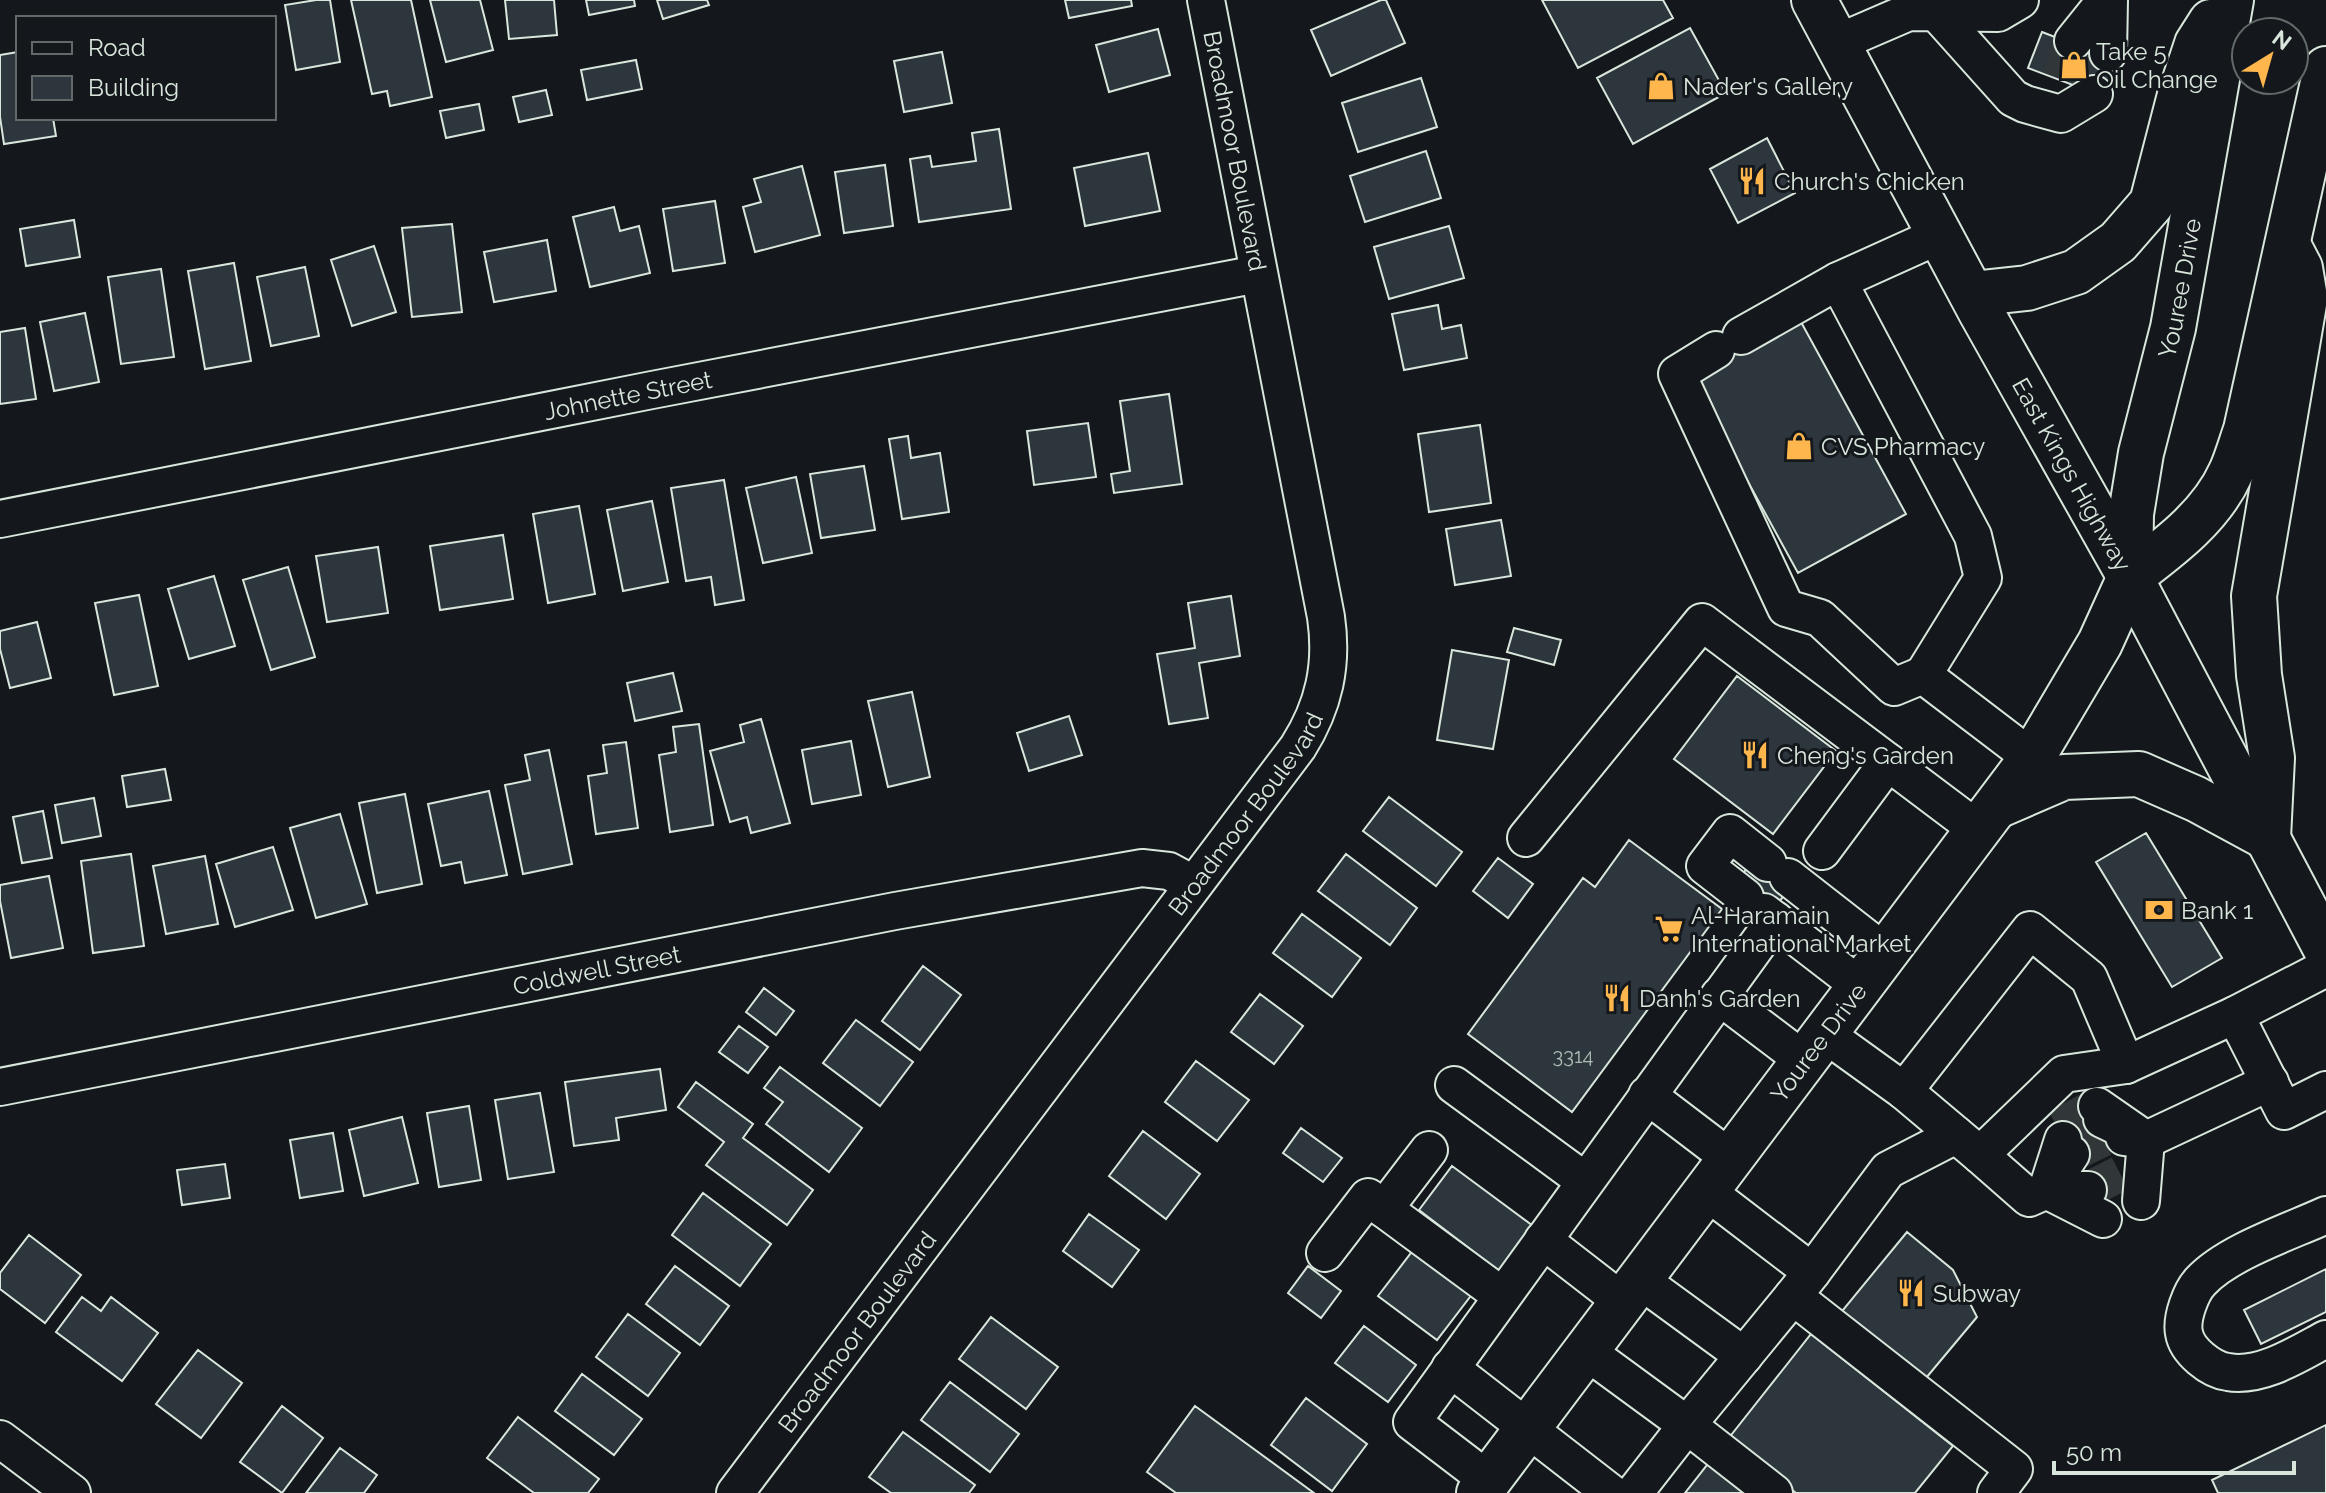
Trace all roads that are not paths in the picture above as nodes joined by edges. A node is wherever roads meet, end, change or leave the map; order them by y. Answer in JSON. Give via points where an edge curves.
{"nodes":[{"id":1,"x":1206,"y":0,"type":"edge"},
{"id":2,"x":1814,"y":0,"type":"edge"},
{"id":3,"x":2020,"y":0,"type":"edge"},
{"id":4,"x":2108,"y":0,"type":"edge"},
{"id":5,"x":2228,"y":0,"type":"edge"},
{"id":6,"x":1917,"y":8,"type":"edge"},
{"id":7,"x":1837,"y":43,"type":"junction"},
{"id":8,"x":2091,"y":47,"type":"tunnel mouth"},
{"id":9,"x":2326,"y":69,"type":"edge"},
{"id":10,"x":2073,"y":93,"type":"dead end"},
{"id":11,"x":1940,"y":235,"type":"junction"},
{"id":12,"x":2288,"y":245,"type":"junction"},
{"id":13,"x":1258,"y":274,"type":"junction"},
{"id":14,"x":1838,"y":281,"type":"junction"},
{"id":15,"x":1972,"y":294,"type":"junction"},
{"id":16,"x":0,"y":519,"type":"edge"},
{"id":17,"x":2130,"y":577,"type":"junction"},
{"id":18,"x":1923,"y":675,"type":"junction"},
{"id":19,"x":2032,"y":758,"type":"junction"},
{"id":20,"x":1888,"y":762,"type":"junction"},
{"id":21,"x":1986,"y":818,"type":"junction"},
{"id":22,"x":1526,"y":838,"type":"dead end"},
{"id":23,"x":2268,"y":838,"type":"junction"},
{"id":24,"x":1822,"y":851,"type":"dead end"},
{"id":25,"x":1193,"y":884,"type":"junction"},
{"id":26,"x":1761,"y":909,"type":"junction"},
{"id":27,"x":2326,"y":949,"type":"edge"},
{"id":28,"x":2326,"y":968,"type":"edge"},
{"id":29,"x":1872,"y":969,"type":"junction"},
{"id":30,"x":1719,"y":996,"type":"junction"},
{"id":31,"x":2235,"y":1015,"type":"junction"},
{"id":32,"x":1815,"y":1047,"type":"junction"},
{"id":33,"x":2126,"y":1065,"type":"junction"},
{"id":34,"x":2270,"y":1082,"type":"junction"},
{"id":35,"x":1454,"y":1085,"type":"dead end"},
{"id":36,"x":0,"y":1087,"type":"edge"},
{"id":37,"x":2326,"y":1090,"type":"edge"},
{"id":38,"x":1904,"y":1091,"type":"junction"},
{"id":39,"x":1647,"y":1095,"type":"junction"},
{"id":40,"x":2103,"y":1120,"type":"dead end"},
{"id":41,"x":2064,"y":1140,"type":"tunnel mouth"},
{"id":42,"x":2146,"y":1140,"type":"junction"},
{"id":43,"x":1968,"y":1145,"type":"junction"},
{"id":44,"x":1429,"y":1150,"type":"dead end"},
{"id":45,"x":1718,"y":1175,"type":"junction"},
{"id":46,"x":1585,"y":1181,"type":"junction"},
{"id":47,"x":2135,"y":1186,"type":"dead end"},
{"id":48,"x":2047,"y":1190,"type":"junction"},
{"id":49,"x":2095,"y":1205,"type":"tunnel mouth"},
{"id":50,"x":1384,"y":1209,"type":"junction"},
{"id":51,"x":2326,"y":1215,"type":"edge"},
{"id":52,"x":1543,"y":1240,"type":"junction"},
{"id":53,"x":1325,"y":1253,"type":"dead end"},
{"id":54,"x":1802,"y":1284,"type":"junction"},
{"id":55,"x":1631,"y":1291,"type":"junction"},
{"id":56,"x":1502,"y":1296,"type":"junction"},
{"id":57,"x":2326,"y":1339,"type":"edge"},
{"id":58,"x":1586,"y":1351,"type":"junction"},
{"id":59,"x":1744,"y":1356,"type":"junction"},
{"id":60,"x":1450,"y":1368,"type":"junction"},
{"id":61,"x":1687,"y":1425,"type":"junction"},
{"id":62,"x":1528,"y":1428,"type":"junction"},
{"id":63,"x":0,"y":1439,"type":"edge"},
{"id":64,"x":1484,"y":1489,"type":"edge"},
{"id":65,"x":72,"y":1493,"type":"edge"},
{"id":66,"x":735,"y":1493,"type":"edge"},
{"id":67,"x":1611,"y":1493,"type":"edge"},
{"id":68,"x":1634,"y":1493,"type":"edge"},
{"id":69,"x":1774,"y":1493,"type":"edge"},
{"id":70,"x":1996,"y":1493,"type":"edge"}],
"edges":[{"from":1,"to":13,"type":"street","name":"Broadmoor Boulevard"},
{"from":2,"to":7,"type":"main road","name":"East Kings Highway"},
{"from":3,"to":6,"type":"street","via":[[1998,13]]},
{"from":4,"to":8,"type":"street"},
{"from":5,"to":15,"type":"main road","via":[[2197,44],[2152,203],[2118,242],[2076,272],[2027,288]]},
{"from":5,"to":17,"type":"main road","name":"Youree Drive","via":[[2173,328],[2141,453],[2131,514]]},
{"from":6,"to":7,"type":"street"},
{"from":6,"to":10,"type":"street","via":[[2013,98],[2025,104]]},
{"from":7,"to":11,"type":"main road","name":"East Kings Highway"},
{"from":9,"to":12,"type":"main road","name":"Youree Drive"},
{"from":11,"to":14,"type":"street"},
{"from":11,"to":15,"type":"main road","name":"East Kings Highway"},
{"from":12,"to":17,"type":"main road","name":"Youree Drive","via":[[2231,474],[2205,512]]},
{"from":12,"to":23,"type":"main road","via":[[2300,268],[2305,298],[2254,596],[2272,758]]},
{"from":13,"to":16,"type":"street","name":"Johnette Street"},
{"from":13,"to":25,"type":"street","name":"Broadmoor Boulevard","via":[[1326,617],[1330,662],[1313,724]]},
{"from":14,"to":18,"type":"street","via":[[1973,536],[1983,578]]},
{"from":14,"to":18,"type":"street","via":[[1677,374],[1786,608],[1820,618],[1894,687]]},
{"from":15,"to":17,"type":"main road","name":"East Kings Highway"},
{"from":17,"to":19,"type":"main road","name":"Youree Drive","via":[[2100,643]]},
{"from":17,"to":23,"type":"main road","name":"East Kings Highway"},
{"from":18,"to":19,"type":"street"},
{"from":19,"to":21,"type":"main road","name":"Youree Drive"},
{"from":20,"to":21,"type":"street"},
{"from":20,"to":22,"type":"street","via":[[1702,622]]},
{"from":20,"to":24,"type":"street"},
{"from":21,"to":23,"type":"main road","via":[[2064,777],[2139,774]]},
{"from":21,"to":29,"type":"main road","name":"Youree Drive"},
{"from":23,"to":27,"type":"main road","name":"East Kings Highway"},
{"from":25,"to":36,"type":"street","name":"Coldwell Street","via":[[1169,871],[1127,870]]},
{"from":25,"to":66,"type":"street","name":"Broadmoor Boulevard"},
{"from":26,"to":29,"type":"street"},
{"from":26,"to":29,"type":"street","via":[[1705,866],[1730,833],[1778,870]]},
{"from":26,"to":30,"type":"street"},
{"from":28,"to":31,"type":"street"},
{"from":29,"to":32,"type":"main road","name":"Youree Drive"},
{"from":30,"to":32,"type":"street"},
{"from":30,"to":39,"type":"street"},
{"from":31,"to":33,"type":"street"},
{"from":31,"to":34,"type":"street"},
{"from":32,"to":38,"type":"street"},
{"from":32,"to":45,"type":"main road","name":"Youree Drive"},
{"from":33,"to":38,"type":"street","via":[[2089,978],[2030,930]]},
{"from":33,"to":43,"type":"street","via":[[2064,1074]]},
{"from":34,"to":37,"type":"street","via":[[2284,1111]]},
{"from":34,"to":42,"type":"street"},
{"from":35,"to":46,"type":"street"},
{"from":38,"to":43,"type":"street"},
{"from":39,"to":45,"type":"street"},
{"from":39,"to":46,"type":"street"},
{"from":40,"to":42,"type":"street"},
{"from":41,"to":48,"type":"street"},
{"from":42,"to":47,"type":"street"},
{"from":43,"to":48,"type":"street","via":[[2029,1198]]},
{"from":43,"to":54,"type":"street","via":[[1888,1170]]},
{"from":44,"to":50,"type":"street"},
{"from":45,"to":54,"type":"street"},
{"from":45,"to":55,"type":"main road","name":"Youree Drive"},
{"from":46,"to":52,"type":"street"},
{"from":48,"to":49,"type":"street"},
{"from":50,"to":53,"type":"street","via":[[1368,1197]]},
{"from":50,"to":56,"type":"street"},
{"from":51,"to":57,"type":"street","via":[[2219,1264],[2198,1284],[2184,1333],[2200,1358],[2226,1373],[2256,1371]]},
{"from":52,"to":55,"type":"street"},
{"from":52,"to":56,"type":"street"},
{"from":54,"to":59,"type":"street"},
{"from":54,"to":70,"type":"street","via":[[2014,1469]]},
{"from":55,"to":58,"type":"main road","name":"Youree Drive"},
{"from":55,"to":59,"type":"street"},
{"from":56,"to":60,"type":"street"},
{"from":58,"to":61,"type":"street"},
{"from":58,"to":62,"type":"main road","name":"Youree Drive"},
{"from":59,"to":61,"type":"street"},
{"from":60,"to":62,"type":"street"},
{"from":60,"to":64,"type":"street","via":[[1412,1422]]},
{"from":61,"to":68,"type":"street"},
{"from":61,"to":69,"type":"street"},
{"from":62,"to":64,"type":"main road","name":"Youree Drive"},
{"from":62,"to":67,"type":"street"},
{"from":63,"to":65,"type":"street"}]}
